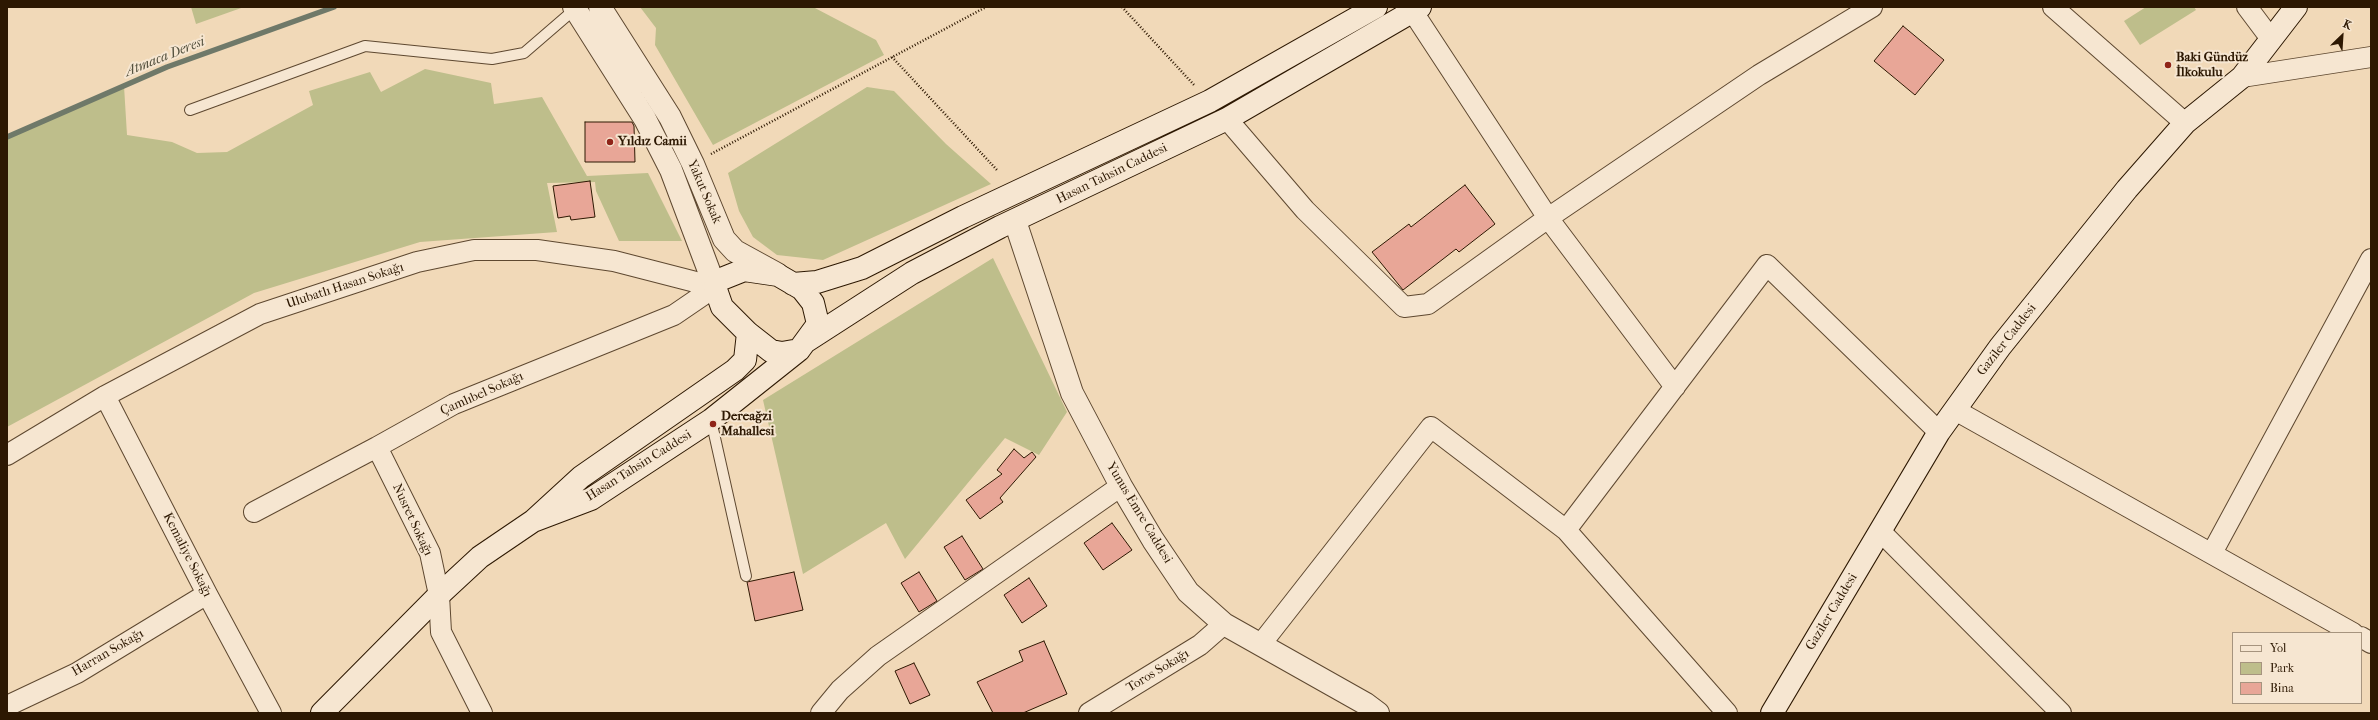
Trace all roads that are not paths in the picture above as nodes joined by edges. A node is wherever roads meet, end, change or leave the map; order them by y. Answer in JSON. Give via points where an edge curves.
{"nodes":[{"id":1,"x":600,"y":7,"type":"edge"},
{"id":2,"x":1376,"y":7,"type":"edge"},
{"id":3,"x":1872,"y":7,"type":"edge"},
{"id":4,"x":2053,"y":7,"type":"edge"},
{"id":5,"x":2247,"y":7,"type":"edge"},
{"id":6,"x":2296,"y":7,"type":"edge"},
{"id":7,"x":575,"y":8,"type":"edge"},
{"id":8,"x":1416,"y":9,"type":"edge"},
{"id":9,"x":2271,"y":39,"type":"junction"},
{"id":10,"x":2371,"y":57,"type":"edge"},
{"id":11,"x":2242,"y":76,"type":"junction"},
{"id":12,"x":190,"y":110,"type":"dead end"},
{"id":13,"x":1226,"y":119,"type":"junction"},
{"id":14,"x":2185,"y":123,"type":"junction"},
{"id":15,"x":1548,"y":218,"type":"junction"},
{"id":16,"x":1015,"y":221,"type":"junction"},
{"id":17,"x":2371,"y":259,"type":"edge"},
{"id":18,"x":785,"y":279,"type":"junction"},
{"id":19,"x":715,"y":287,"type":"junction"},
{"id":20,"x":748,"y":333,"type":"junction"},
{"id":21,"x":802,"y":346,"type":"junction"},
{"id":22,"x":1675,"y":387,"type":"junction"},
{"id":23,"x":105,"y":396,"type":"junction"},
{"id":24,"x":1955,"y":410,"type":"junction"},
{"id":25,"x":711,"y":420,"type":"junction"},
{"id":26,"x":1939,"y":432,"type":"junction"},
{"id":27,"x":377,"y":448,"type":"junction"},
{"id":28,"x":7,"y":455,"type":"edge"},
{"id":29,"x":1121,"y":486,"type":"junction"},
{"id":30,"x":254,"y":512,"type":"dead end"},
{"id":31,"x":533,"y":522,"type":"junction"},
{"id":32,"x":1566,"y":530,"type":"junction"},
{"id":33,"x":1880,"y":531,"type":"junction"},
{"id":34,"x":2212,"y":553,"type":"junction"},
{"id":35,"x":746,"y":576,"type":"dead end"},
{"id":36,"x":207,"y":594,"type":"junction"},
{"id":37,"x":440,"y":595,"type":"junction"},
{"id":38,"x":1224,"y":624,"type":"junction"},
{"id":39,"x":2351,"y":632,"type":"edge"},
{"id":40,"x":2362,"y":638,"type":"edge"},
{"id":41,"x":2371,"y":643,"type":"edge"},
{"id":42,"x":1261,"y":644,"type":"junction"},
{"id":43,"x":7,"y":706,"type":"edge"},
{"id":44,"x":271,"y":713,"type":"edge"},
{"id":45,"x":322,"y":713,"type":"edge"},
{"id":46,"x":482,"y":713,"type":"edge"},
{"id":47,"x":821,"y":713,"type":"edge"},
{"id":48,"x":1089,"y":713,"type":"edge"},
{"id":49,"x":1378,"y":713,"type":"edge"},
{"id":50,"x":1727,"y":713,"type":"edge"},
{"id":51,"x":1772,"y":713,"type":"edge"},
{"id":52,"x":2060,"y":713,"type":"edge"}],
"edges":[{"from":1,"to":18,"type":"main road","name":"Yakut Sokak","via":[[670,117],[693,164],[724,239],[735,251]]},
{"from":2,"to":18,"type":"main road","name":"Hasan Tahsin Caddesi","via":[[1210,102],[963,217],[862,268],[817,282]]},
{"from":3,"to":15,"type":"street","via":[[1759,74]]},
{"from":4,"to":14,"type":"street"},
{"from":5,"to":9,"type":"street"},
{"from":6,"to":9,"type":"main road","name":"Gaziler Caddesi"},
{"from":7,"to":12,"type":"lane","via":[[524,53],[492,59],[365,46]]},
{"from":7,"to":19,"type":"main road","name":"Yakut Sokak","via":[[645,119],[671,170]]},
{"from":8,"to":13,"type":"main road","name":"Hasan Tahsin Caddesi"},
{"from":8,"to":15,"type":"street"},
{"from":9,"to":11,"type":"main road","name":"Gaziler Caddesi"},
{"from":10,"to":11,"type":"street"},
{"from":11,"to":14,"type":"main road","name":"Gaziler Caddesi"},
{"from":13,"to":15,"type":"street","via":[[1305,210],[1404,307],[1428,304]]},
{"from":13,"to":16,"type":"main road","name":"Hasan Tahsin Caddesi"},
{"from":14,"to":24,"type":"main road","name":"Gaziler Caddesi","via":[[2127,189],[2020,323]]},
{"from":15,"to":22,"type":"street"},
{"from":16,"to":21,"type":"main road","name":"Hasan Tahsin Caddesi","via":[[912,273]]},
{"from":16,"to":29,"type":"main road","name":"Yunus Emre Caddesi","via":[[1072,393]]},
{"from":17,"to":34,"type":"street"},
{"from":18,"to":19,"type":"main road","via":[[744,270],[719,280]]},
{"from":18,"to":21,"type":"main road","via":[[802,290],[813,303],[818,324]]},
{"from":19,"to":20,"type":"main road","via":[[722,306]]},
{"from":19,"to":23,"type":"street","name":"Ulubatlı Hasan Sokağı","via":[[614,261],[537,250],[474,250],[417,262],[260,314]]},
{"from":19,"to":27,"type":"street","name":"Çamlıbel Sokağı","via":[[674,315],[454,404]]},
{"from":20,"to":21,"type":"main road","via":[[771,351],[782,353]]},
{"from":20,"to":31,"type":"main road","name":"Hasan Tahsin Caddesi","via":[[745,360],[735,370],[581,477]]},
{"from":21,"to":25,"type":"main road","name":"Hasan Tahsin Caddesi"},
{"from":22,"to":26,"type":"street","via":[[1768,265]]},
{"from":22,"to":32,"type":"street"},
{"from":23,"to":28,"type":"street","name":"Ulubatlı Hasan Sokağı"},
{"from":23,"to":36,"type":"street","name":"Kemaliye Sokağı"},
{"from":24,"to":26,"type":"main road","name":"Gaziler Caddesi"},
{"from":24,"to":34,"type":"street"},
{"from":25,"to":31,"type":"main road","name":"Hasan Tahsin Caddesi","via":[[591,499]]},
{"from":25,"to":35,"type":"lane"},
{"from":26,"to":33,"type":"main road","name":"Gaziler Caddesi"},
{"from":27,"to":30,"type":"street","name":"Çamlıbel Sokağı"},
{"from":27,"to":37,"type":"street","name":"Nusret Sokağı","via":[[430,553]]},
{"from":29,"to":38,"type":"main road","name":"Yunus Emre Caddesi","via":[[1188,592]]},
{"from":29,"to":47,"type":"street","via":[[878,656],[840,690]]},
{"from":31,"to":37,"type":"main road","via":[[480,557]]},
{"from":32,"to":42,"type":"street","via":[[1431,427]]},
{"from":32,"to":50,"type":"street"},
{"from":33,"to":51,"type":"main road","name":"Gaziler Caddesi"},
{"from":33,"to":52,"type":"street"},
{"from":34,"to":39,"type":"street"},
{"from":36,"to":43,"type":"street","name":"Harran Sokağı","via":[[77,672]]},
{"from":36,"to":44,"type":"street","name":"Kemaliye Sokağı"},
{"from":37,"to":45,"type":"main road"},
{"from":37,"to":46,"type":"street","name":"Nusret Sokağı","via":[[441,632]]},
{"from":38,"to":42,"type":"main road","name":"Yunus Emre Caddesi"},
{"from":38,"to":48,"type":"street","name":"Toros Sokağı","via":[[1200,645]]},
{"from":40,"to":41,"type":"street"},
{"from":42,"to":49,"type":"main road","name":"Yunus Emre Caddesi"}]}
